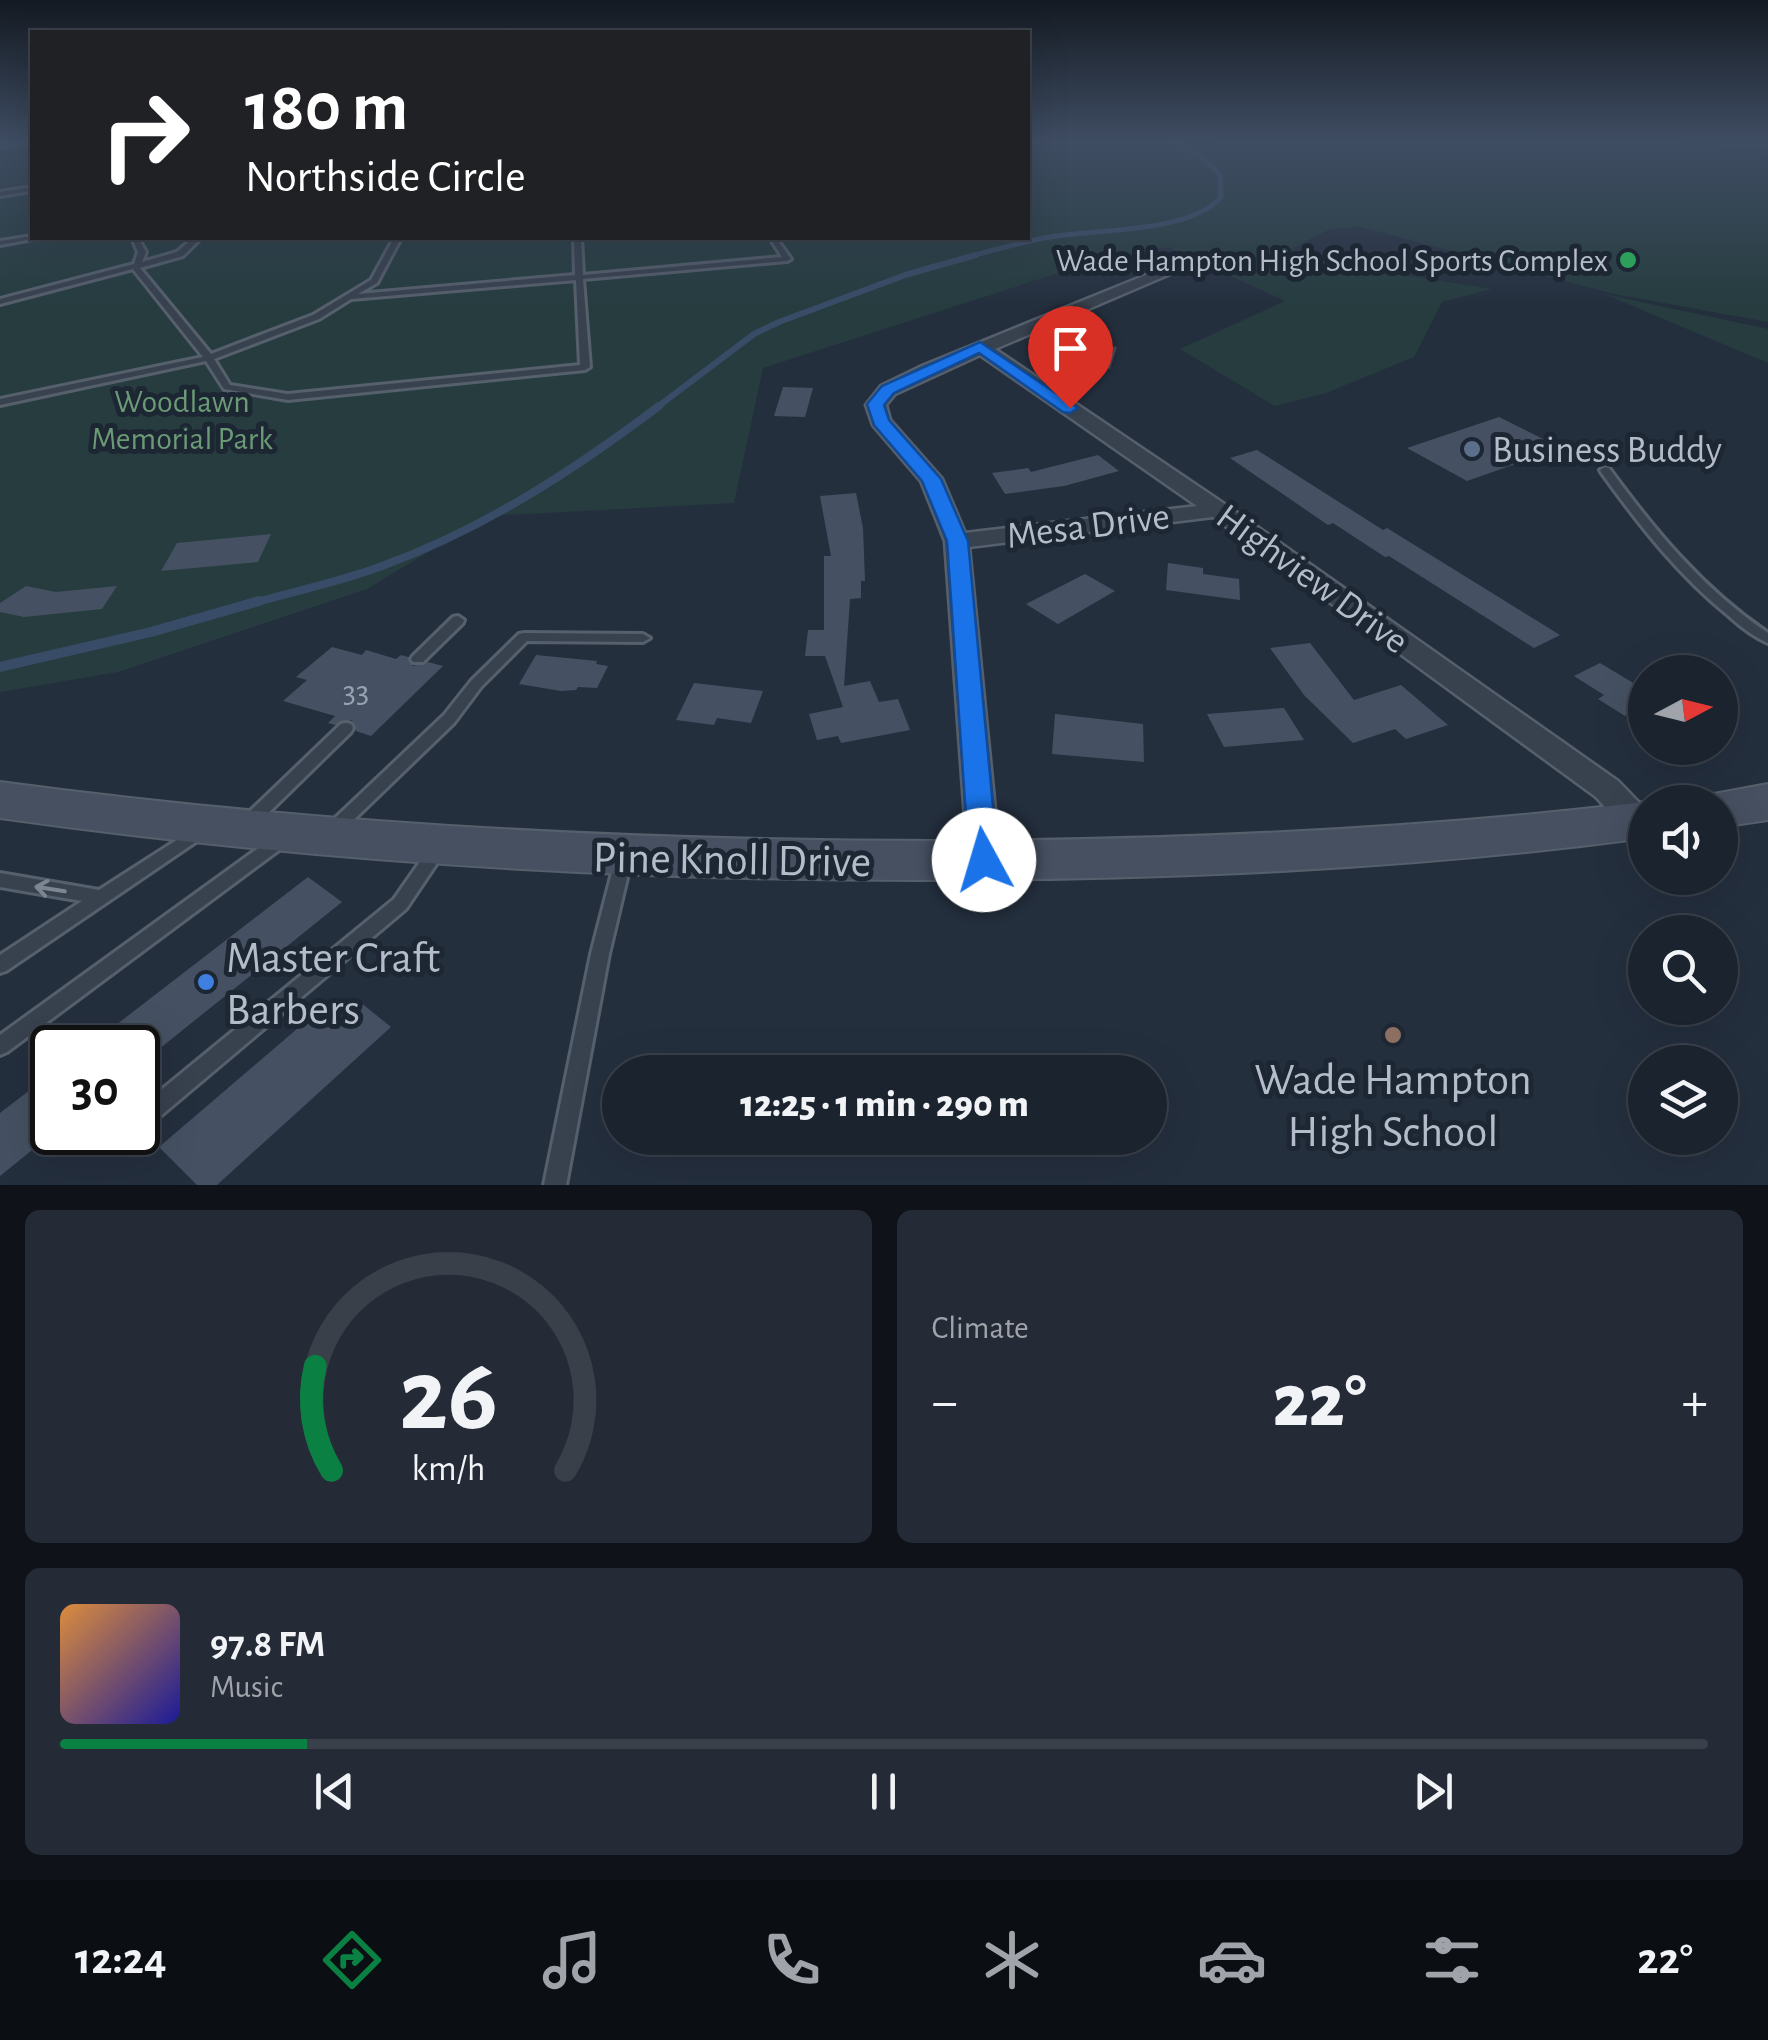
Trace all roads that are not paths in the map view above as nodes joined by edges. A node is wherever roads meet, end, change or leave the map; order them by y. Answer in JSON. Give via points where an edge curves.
{"nodes":[{"id":1,"x":30,"y":239,"type":"edge"},
{"id":2,"x":136,"y":240,"type":"edge"},
{"id":3,"x":196,"y":240,"type":"edge"},
{"id":4,"x":396,"y":240,"type":"edge"},
{"id":5,"x":576,"y":240,"type":"edge"},
{"id":6,"x":774,"y":240,"type":"edge"},
{"id":7,"x":0,"y":243,"type":"edge"},
{"id":8,"x":1183,"y":265,"type":"dead end"},
{"id":9,"x":136,"y":268,"type":"junction"},
{"id":10,"x":579,"y":277,"type":"junction"},
{"id":11,"x":354,"y":297,"type":"junction"},
{"id":12,"x":0,"y":302,"type":"edge"},
{"id":13,"x":980,"y":346,"type":"junction"},
{"id":14,"x":209,"y":358,"type":"junction"},
{"id":15,"x":0,"y":402,"type":"edge"},
{"id":16,"x":1605,"y":470,"type":"dead end"},
{"id":17,"x":1218,"y":510,"type":"junction"},
{"id":18,"x":957,"y":541,"type":"junction"},
{"id":19,"x":458,"y":620,"type":"dead end"},
{"id":20,"x":644,"y":638,"type":"dead end"},
{"id":21,"x":1768,"y":638,"type":"edge"},
{"id":22,"x":418,"y":660,"type":"dead end"},
{"id":23,"x":346,"y":728,"type":"dead end"},
{"id":24,"x":0,"y":800,"type":"edge"},
{"id":25,"x":1768,"y":802,"type":"edge"},
{"id":26,"x":1738,"y":806,"type":"edge"},
{"id":27,"x":1628,"y":809,"type":"edge"},
{"id":28,"x":1628,"y":822,"type":"edge"},
{"id":29,"x":221,"y":830,"type":"junction"},
{"id":30,"x":305,"y":838,"type":"junction"},
{"id":31,"x":439,"y":849,"type":"junction"},
{"id":32,"x":624,"y":858,"type":"junction"},
{"id":33,"x":984,"y":860,"type":"junction"},
{"id":34,"x":0,"y":880,"type":"edge"},
{"id":35,"x":100,"y":897,"type":"junction"},
{"id":36,"x":0,"y":965,"type":"edge"},
{"id":37,"x":0,"y":1046,"type":"edge"},
{"id":38,"x":160,"y":1103,"type":"edge"},
{"id":39,"x":555,"y":1185,"type":"edge"}],
"edges":[{"from":1,"to":7,"type":"lane"},
{"from":2,"to":9,"type":"lane","via":[[142,252]]},
{"from":3,"to":9,"type":"lane","via":[[180,254]]},
{"from":4,"to":11,"type":"lane","via":[[374,282]]},
{"from":5,"to":10,"type":"lane"},
{"from":6,"to":10,"type":"lane","via":[[787,260]]},
{"from":8,"to":13,"type":"street"},
{"from":9,"to":12,"type":"lane"},
{"from":9,"to":14,"type":"lane"},
{"from":10,"to":11,"type":"lane"},
{"from":10,"to":14,"type":"lane","via":[[584,368],[288,398],[227,388]]},
{"from":11,"to":14,"type":"lane"},
{"from":13,"to":17,"type":"street","name":"Highview Drive"},
{"from":13,"to":18,"type":"street","via":[[888,390],[876,404],[880,421],[932,479]]},
{"from":14,"to":15,"type":"lane"},
{"from":16,"to":21,"type":"lane","via":[[1658,544],[1726,612]]},
{"from":17,"to":18,"type":"street","name":"Mesa Drive"},
{"from":17,"to":27,"type":"street","name":"Highview Drive"},
{"from":18,"to":33,"type":"street"},
{"from":19,"to":22,"type":"lane"},
{"from":20,"to":30,"type":"lane","via":[[524,637],[449,719]]},
{"from":23,"to":29,"type":"lane"},
{"from":24,"to":29,"type":"street","name":"Pine Knoll Drive"},
{"from":25,"to":26,"type":"street"},
{"from":28,"to":33,"type":"street","name":"Pine Knoll Drive","via":[[1268,854]]},
{"from":29,"to":30,"type":"street","name":"Pine Knoll Drive"},
{"from":29,"to":35,"type":"lane"},
{"from":30,"to":31,"type":"street","name":"Pine Knoll Drive"},
{"from":30,"to":37,"type":"lane"},
{"from":31,"to":32,"type":"street","name":"Pine Knoll Drive"},
{"from":31,"to":38,"type":"lane","via":[[400,904]]},
{"from":32,"to":33,"type":"street","name":"Pine Knoll Drive"},
{"from":32,"to":39,"type":"lane"},
{"from":35,"to":34,"type":"lane","one_way":true},
{"from":35,"to":36,"type":"lane"}]}
